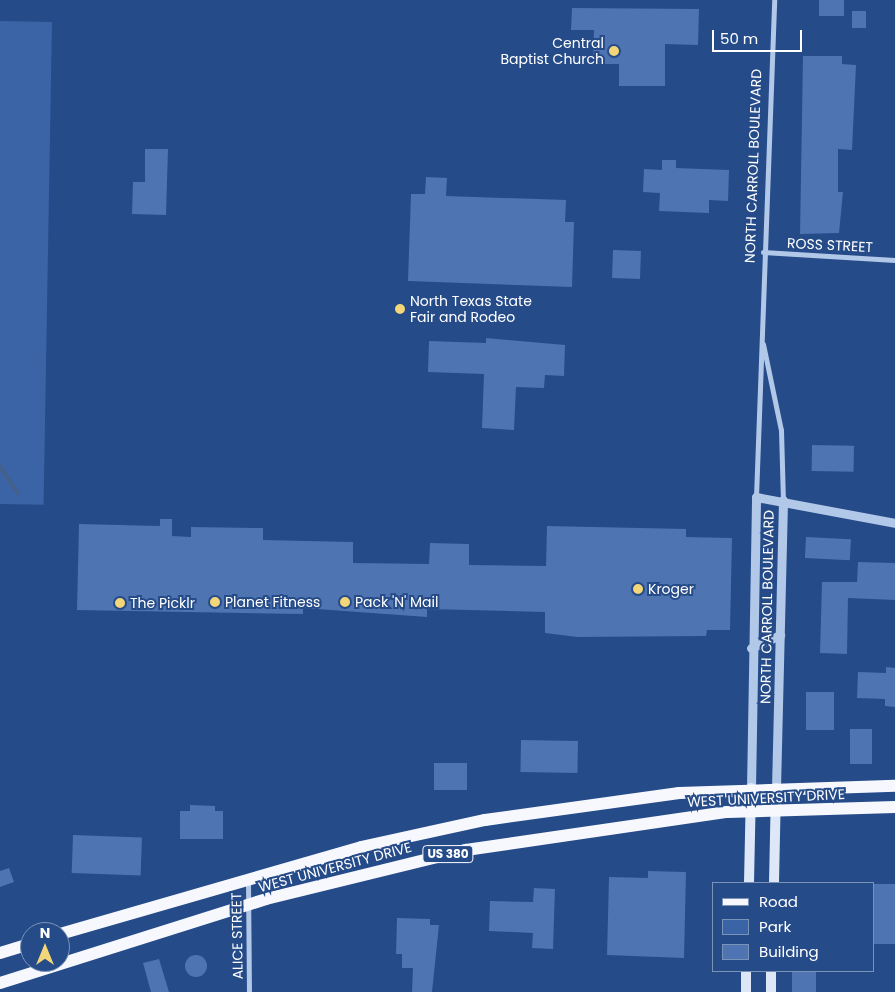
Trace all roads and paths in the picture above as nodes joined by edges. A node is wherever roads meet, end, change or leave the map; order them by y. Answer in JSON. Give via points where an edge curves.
{"nodes":[{"id":1,"x":774,"y":0,"type":"edge"},
{"id":2,"x":763,"y":252,"type":"junction"},
{"id":3,"x":895,"y":260,"type":"edge"},
{"id":4,"x":761,"y":333,"type":"junction"},
{"id":5,"x":756,"y":497,"type":"junction"},
{"id":6,"x":783,"y":500,"type":"junction"},
{"id":7,"x":895,"y":523,"type":"edge"},
{"id":8,"x":780,"y":635,"type":"junction"},
{"id":9,"x":752,"y":648,"type":"junction"},
{"id":10,"x":895,"y":786,"type":"edge"},
{"id":11,"x":751,"y":788,"type":"junction"},
{"id":12,"x":776,"y":788,"type":"junction"},
{"id":13,"x":895,"y":807,"type":"edge"},
{"id":14,"x":776,"y":810,"type":"junction"},
{"id":15,"x":750,"y":811,"type":"junction"},
{"id":16,"x":248,"y":880,"type":"junction"},
{"id":17,"x":749,"y":882,"type":"edge"},
{"id":18,"x":774,"y":882,"type":"edge"},
{"id":19,"x":248,"y":905,"type":"junction"},
{"id":20,"x":70,"y":931,"type":"edge"},
{"id":21,"x":20,"y":947,"type":"edge"},
{"id":22,"x":0,"y":953,"type":"edge"},
{"id":23,"x":746,"y":972,"type":"edge"},
{"id":24,"x":771,"y":972,"type":"edge"},
{"id":25,"x":0,"y":983,"type":"edge"},
{"id":26,"x":249,"y":992,"type":"edge"},
{"id":27,"x":746,"y":992,"type":"edge"},
{"id":28,"x":771,"y":992,"type":"edge"}],
"edges":[{"from":1,"to":2,"type":"street","name":"NORTH CARROLL BOULEVARD"},
{"from":2,"to":3,"type":"street","name":"ROSS STREET"},
{"from":2,"to":4,"type":"street","name":"NORTH CARROLL BOULEVARD"},
{"from":4,"to":5,"type":"street","name":"NORTH CARROLL BOULEVARD"},
{"from":4,"to":6,"type":"street","name":"NORTH CARROLL BOULEVARD","via":[[781,430]]},
{"from":5,"to":6,"type":"street"},
{"from":5,"to":9,"type":"street","name":"NORTH CARROLL BOULEVARD"},
{"from":6,"to":7,"type":"street"},
{"from":6,"to":8,"type":"street","name":"NORTH CARROLL BOULEVARD"},
{"from":8,"to":9,"type":"street"},
{"from":8,"to":12,"type":"street","name":"NORTH CARROLL BOULEVARD"},
{"from":9,"to":11,"type":"street","name":"NORTH CARROLL BOULEVARD"},
{"from":10,"to":12,"type":"main road","name":"WEST UNIVERSITY DRIVE","number":"US 380"},
{"from":11,"to":12,"type":"main road","name":"WEST UNIVERSITY DRIVE","number":"US 380"},
{"from":11,"to":15,"type":"main road","name":"NORTH CARROLL BOULEVARD"},
{"from":11,"to":16,"type":"main road","name":"WEST UNIVERSITY DRIVE","number":"US 380","via":[[605,800],[485,820],[361,847]]},
{"from":12,"to":14,"type":"main road","name":"NORTH CARROLL BOULEVARD"},
{"from":13,"to":14,"type":"main road","name":"WEST UNIVERSITY DRIVE","number":"US 380"},
{"from":14,"to":15,"type":"main road","name":"WEST UNIVERSITY DRIVE","number":"US 380"},
{"from":14,"to":18,"type":"main road","name":"NORTH CARROLL BOULEVARD"},
{"from":15,"to":17,"type":"main road","name":"NORTH CARROLL BOULEVARD"},
{"from":15,"to":19,"type":"main road","name":"WEST UNIVERSITY DRIVE","number":"US 380","via":[[584,830],[466,850],[370,871]]},
{"from":16,"to":19,"type":"street","name":"ALICE STREET"},
{"from":16,"to":20,"type":"main road","name":"WEST UNIVERSITY DRIVE","number":"US 380"},
{"from":19,"to":25,"type":"main road","name":"WEST UNIVERSITY DRIVE","number":"US 380"},
{"from":19,"to":26,"type":"street","name":"ALICE STREET"},
{"from":21,"to":22,"type":"main road"},
{"from":23,"to":27,"type":"main road"},
{"from":24,"to":28,"type":"main road"}]}
